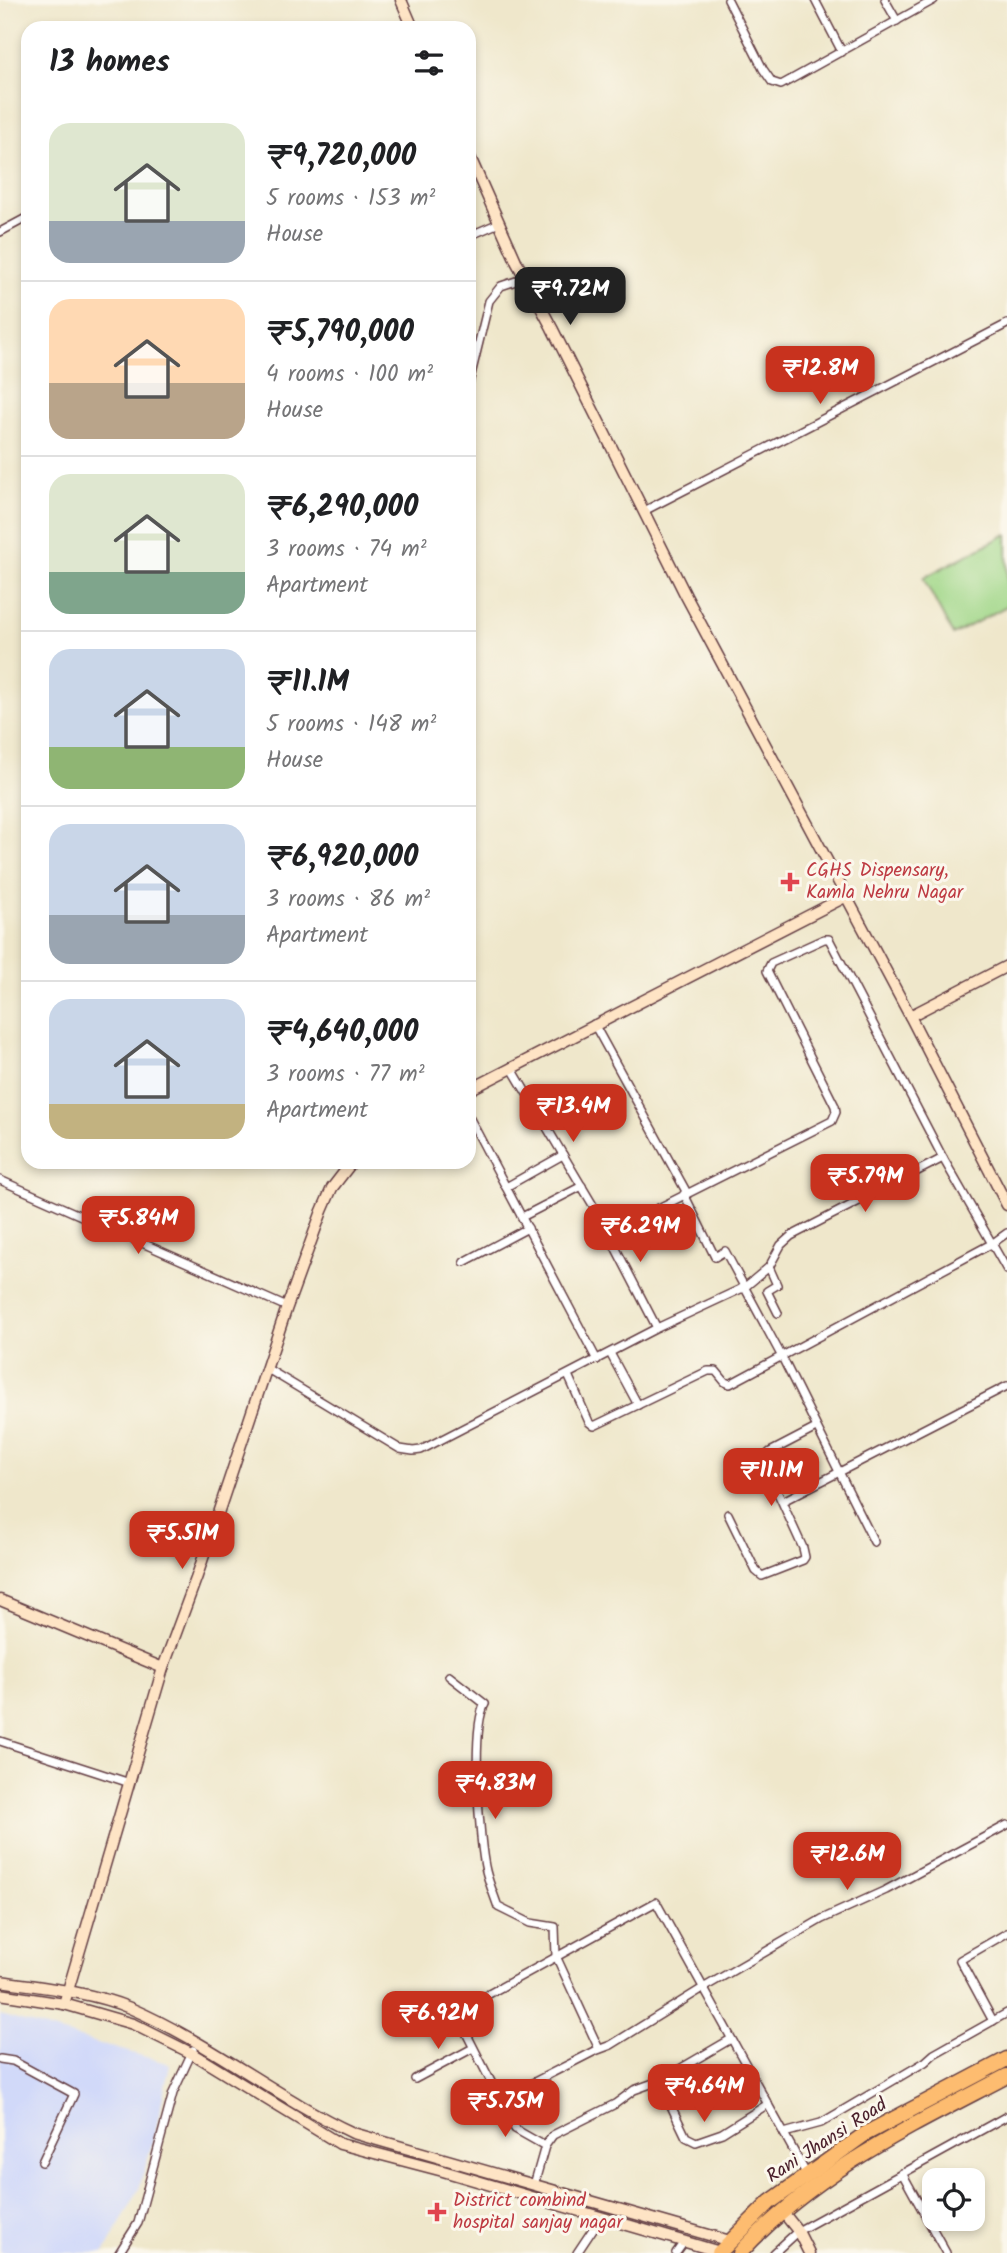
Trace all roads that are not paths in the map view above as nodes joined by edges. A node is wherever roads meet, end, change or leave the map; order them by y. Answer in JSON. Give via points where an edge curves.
{"nodes":[{"id":1,"x":401,"y":0,"type":"edge"},
{"id":2,"x":728,"y":0,"type":"edge"},
{"id":3,"x":815,"y":0,"type":"edge"},
{"id":4,"x":885,"y":0,"type":"edge"},
{"id":5,"x":934,"y":0,"type":"edge"},
{"id":6,"x":410,"y":21,"type":"edge"},
{"id":7,"x":897,"y":21,"type":"junction"},
{"id":8,"x":842,"y":52,"type":"junction"},
{"id":9,"x":476,"y":171,"type":"edge"},
{"id":10,"x":21,"y":222,"type":"edge"},
{"id":11,"x":499,"y":223,"type":"junction"},
{"id":12,"x":0,"y":232,"type":"edge"},
{"id":13,"x":476,"y":233,"type":"edge"},
{"id":14,"x":525,"y":278,"type":"junction"},
{"id":15,"x":1007,"y":324,"type":"edge"},
{"id":16,"x":476,"y":354,"type":"edge"},
{"id":17,"x":644,"y":511,"type":"junction"},
{"id":18,"x":845,"y":897,"type":"junction"},
{"id":19,"x":1007,"y":966,"type":"edge"},
{"id":20,"x":910,"y":1016,"type":"junction"},
{"id":21,"x":594,"y":1024,"type":"junction"},
{"id":22,"x":511,"y":1067,"type":"junction"},
{"id":23,"x":476,"y":1086,"type":"edge"},
{"id":24,"x":476,"y":1130,"type":"edge"},
{"id":25,"x":563,"y":1155,"type":"junction"},
{"id":26,"x":943,"y":1158,"type":"junction"},
{"id":27,"x":347,"y":1169,"type":"edge"},
{"id":28,"x":0,"y":1180,"type":"edge"},
{"id":29,"x":506,"y":1186,"type":"junction"},
{"id":30,"x":582,"y":1186,"type":"junction"},
{"id":31,"x":686,"y":1194,"type":"junction"},
{"id":32,"x":1007,"y":1205,"type":"edge"},
{"id":33,"x":523,"y":1217,"type":"junction"},
{"id":34,"x":528,"y":1228,"type":"junction"},
{"id":35,"x":609,"y":1233,"type":"junction"},
{"id":36,"x":1007,"y":1233,"type":"edge"},
{"id":37,"x":993,"y":1243,"type":"junction"},
{"id":38,"x":464,"y":1262,"type":"dead end"},
{"id":39,"x":769,"y":1267,"type":"junction"},
{"id":40,"x":1007,"y":1270,"type":"edge"},
{"id":41,"x":745,"y":1287,"type":"junction"},
{"id":42,"x":287,"y":1307,"type":"junction"},
{"id":43,"x":778,"y":1313,"type":"dead end"},
{"id":44,"x":657,"y":1328,"type":"junction"},
{"id":45,"x":611,"y":1353,"type":"junction"},
{"id":46,"x":782,"y":1357,"type":"junction"},
{"id":47,"x":597,"y":1360,"type":"junction"},
{"id":48,"x":266,"y":1368,"type":"junction"},
{"id":49,"x":568,"y":1375,"type":"junction"},
{"id":50,"x":1007,"y":1386,"type":"edge"},
{"id":51,"x":638,"y":1405,"type":"junction"},
{"id":52,"x":816,"y":1428,"type":"junction"},
{"id":53,"x":839,"y":1471,"type":"junction"},
{"id":54,"x":783,"y":1501,"type":"junction"},
{"id":55,"x":728,"y":1514,"type":"dead end"},
{"id":56,"x":874,"y":1542,"type":"dead end"},
{"id":57,"x":0,"y":1600,"type":"edge"},
{"id":58,"x":163,"y":1668,"type":"junction"},
{"id":59,"x":449,"y":1676,"type":"dead end"},
{"id":60,"x":0,"y":1741,"type":"edge"},
{"id":61,"x":130,"y":1783,"type":"junction"},
{"id":62,"x":1007,"y":1825,"type":"edge"},
{"id":63,"x":1007,"y":1933,"type":"edge"},
{"id":64,"x":556,"y":1956,"type":"junction"},
{"id":65,"x":0,"y":1981,"type":"edge"},
{"id":66,"x":703,"y":1987,"type":"junction"},
{"id":67,"x":67,"y":1991,"type":"junction"},
{"id":68,"x":0,"y":1994,"type":"edge"},
{"id":69,"x":64,"y":2004,"type":"junction"},
{"id":70,"x":1007,"y":2013,"type":"edge"},
{"id":71,"x":993,"y":2021,"type":"junction"},
{"id":72,"x":732,"y":2039,"type":"junction"},
{"id":73,"x":194,"y":2048,"type":"junction"},
{"id":74,"x":473,"y":2049,"type":"junction"},
{"id":75,"x":599,"y":2049,"type":"junction"},
{"id":76,"x":0,"y":2059,"type":"edge"},
{"id":77,"x":1007,"y":2059,"type":"edge"},
{"id":78,"x":1007,"y":2076,"type":"edge"},
{"id":79,"x":415,"y":2078,"type":"dead end"},
{"id":80,"x":659,"y":2081,"type":"junction"},
{"id":81,"x":500,"y":2099,"type":"junction"},
{"id":82,"x":768,"y":2104,"type":"junction"},
{"id":83,"x":1007,"y":2116,"type":"edge"},
{"id":84,"x":784,"y":2133,"type":"junction"},
{"id":85,"x":545,"y":2146,"type":"junction"},
{"id":86,"x":42,"y":2162,"type":"dead end"},
{"id":87,"x":902,"y":2173,"type":"junction"},
{"id":88,"x":807,"y":2175,"type":"junction"},
{"id":89,"x":534,"y":2185,"type":"junction"},
{"id":90,"x":782,"y":2211,"type":"junction"},
{"id":91,"x":601,"y":2217,"type":"junction"},
{"id":92,"x":798,"y":2231,"type":"junction"},
{"id":93,"x":684,"y":2242,"type":"junction"},
{"id":94,"x":723,"y":2249,"type":"edge"},
{"id":95,"x":119,"y":2253,"type":"edge"},
{"id":96,"x":577,"y":2253,"type":"edge"},
{"id":97,"x":676,"y":2253,"type":"edge"},
{"id":98,"x":740,"y":2253,"type":"edge"},
{"id":99,"x":774,"y":2253,"type":"edge"},
{"id":100,"x":809,"y":2253,"type":"edge"},
{"id":101,"x":946,"y":2253,"type":"edge"}],
"edges":[{"from":1,"to":6,"type":"street"},
{"from":2,"to":8,"type":"street","via":[[763,69],[776,84],[789,82]]},
{"from":3,"to":8,"type":"street"},
{"from":4,"to":7,"type":"street"},
{"from":5,"to":7,"type":"street"},
{"from":7,"to":8,"type":"street"},
{"from":9,"to":11,"type":"street"},
{"from":10,"to":12,"type":"street"},
{"from":11,"to":13,"type":"street"},
{"from":11,"to":14,"type":"street"},
{"from":14,"to":16,"type":"street","via":[[501,286],[489,301]]},
{"from":14,"to":17,"type":"street"},
{"from":15,"to":17,"type":"street"},
{"from":17,"to":18,"type":"street"},
{"from":18,"to":20,"type":"street"},
{"from":18,"to":21,"type":"street"},
{"from":19,"to":20,"type":"street"},
{"from":20,"to":32,"type":"street"},
{"from":21,"to":22,"type":"street"},
{"from":21,"to":31,"type":"street"},
{"from":22,"to":23,"type":"street"},
{"from":22,"to":25,"type":"street"},
{"from":24,"to":29,"type":"street"},
{"from":25,"to":29,"type":"street"},
{"from":25,"to":30,"type":"street"},
{"from":26,"to":31,"type":"street","via":[[834,946],[824,939],[771,963],[767,971],[835,1106],[835,1116]]},
{"from":26,"to":37,"type":"street"},
{"from":26,"to":39,"type":"street","via":[[790,1236]]},
{"from":27,"to":42,"type":"street","via":[[332,1188]]},
{"from":28,"to":42,"type":"street"},
{"from":29,"to":33,"type":"street"},
{"from":30,"to":33,"type":"street"},
{"from":30,"to":35,"type":"street"},
{"from":31,"to":35,"type":"street"},
{"from":31,"to":41,"type":"street","via":[[715,1257],[725,1251]]},
{"from":33,"to":34,"type":"street"},
{"from":34,"to":38,"type":"street"},
{"from":34,"to":47,"type":"street"},
{"from":35,"to":44,"type":"street"},
{"from":36,"to":37,"type":"street"},
{"from":37,"to":40,"type":"street"},
{"from":37,"to":46,"type":"street"},
{"from":39,"to":41,"type":"street"},
{"from":39,"to":43,"type":"street","via":[[777,1285],[767,1291]]},
{"from":41,"to":44,"type":"street"},
{"from":41,"to":46,"type":"street"},
{"from":42,"to":48,"type":"street"},
{"from":44,"to":45,"type":"street"},
{"from":45,"to":47,"type":"street"},
{"from":45,"to":51,"type":"street"},
{"from":46,"to":51,"type":"street","via":[[730,1384],[716,1371],[708,1371]]},
{"from":46,"to":52,"type":"street"},
{"from":47,"to":49,"type":"street"},
{"from":48,"to":49,"type":"street","via":[[400,1449],[413,1451]]},
{"from":48,"to":58,"type":"street"},
{"from":49,"to":51,"type":"street","via":[[594,1426]]},
{"from":50,"to":53,"type":"street"},
{"from":52,"to":53,"type":"street"},
{"from":52,"to":54,"type":"street","via":[[764,1458]]},
{"from":53,"to":54,"type":"street"},
{"from":53,"to":56,"type":"street"},
{"from":54,"to":55,"type":"street","via":[[805,1557],[766,1576],[756,1571]]},
{"from":57,"to":58,"type":"street"},
{"from":58,"to":61,"type":"street"},
{"from":59,"to":64,"type":"street","via":[[485,1704],[476,1745],[480,1816],[485,1868],[498,1907],[530,1923],[555,1927]]},
{"from":60,"to":61,"type":"street"},
{"from":61,"to":67,"type":"street"},
{"from":62,"to":66,"type":"street","via":[[822,1919]]},
{"from":63,"to":71,"type":"street","via":[[960,1960]]},
{"from":64,"to":66,"type":"street","via":[[656,1902]]},
{"from":64,"to":74,"type":"street","via":[[458,2011]]},
{"from":64,"to":75,"type":"street"},
{"from":65,"to":67,"type":"street"},
{"from":66,"to":72,"type":"street"},
{"from":66,"to":75,"type":"street"},
{"from":67,"to":69,"type":"street"},
{"from":67,"to":73,"type":"street","via":[[128,2008]]},
{"from":68,"to":69,"type":"street"},
{"from":69,"to":73,"type":"street"},
{"from":70,"to":71,"type":"street"},
{"from":71,"to":84,"type":"street","via":[[821,2123]]},
{"from":72,"to":80,"type":"street"},
{"from":72,"to":82,"type":"street"},
{"from":73,"to":89,"type":"street","via":[[353,2133]]},
{"from":73,"to":91,"type":"street","via":[[340,2144]]},
{"from":73,"to":95,"type":"street","via":[[173,2093],[138,2223]]},
{"from":74,"to":79,"type":"street"},
{"from":74,"to":81,"type":"street"},
{"from":75,"to":81,"type":"street"},
{"from":76,"to":86,"type":"street","via":[[13,2061],[74,2094]]},
{"from":77,"to":88,"type":"highway","name":"Rani Jhansi Road","via":[[865,2134]]},
{"from":78,"to":90,"type":"highway","name":"Rani Jhansi Road","via":[[872,2147]]},
{"from":80,"to":82,"type":"street","via":[[686,2137],[696,2142],[722,2133]]},
{"from":80,"to":85,"type":"street","via":[[553,2135]]},
{"from":81,"to":85,"type":"street","via":[[515,2129]]},
{"from":82,"to":84,"type":"street"},
{"from":83,"to":87,"type":"street"},
{"from":84,"to":88,"type":"street"},
{"from":85,"to":89,"type":"street"},
{"from":87,"to":92,"type":"street"},
{"from":87,"to":101,"type":"street"},
{"from":88,"to":94,"type":"highway","name":"Rani Jhansi Road","via":[[770,2202]]},
{"from":89,"to":94,"type":"street"},
{"from":90,"to":92,"type":"street"},
{"from":90,"to":98,"type":"highway","name":"Rani Jhansi Road"},
{"from":91,"to":93,"type":"street"},
{"from":91,"to":96,"type":"street"},
{"from":92,"to":99,"type":"street"},
{"from":92,"to":100,"type":"street"},
{"from":93,"to":94,"type":"street"},
{"from":93,"to":97,"type":"street"}]}
